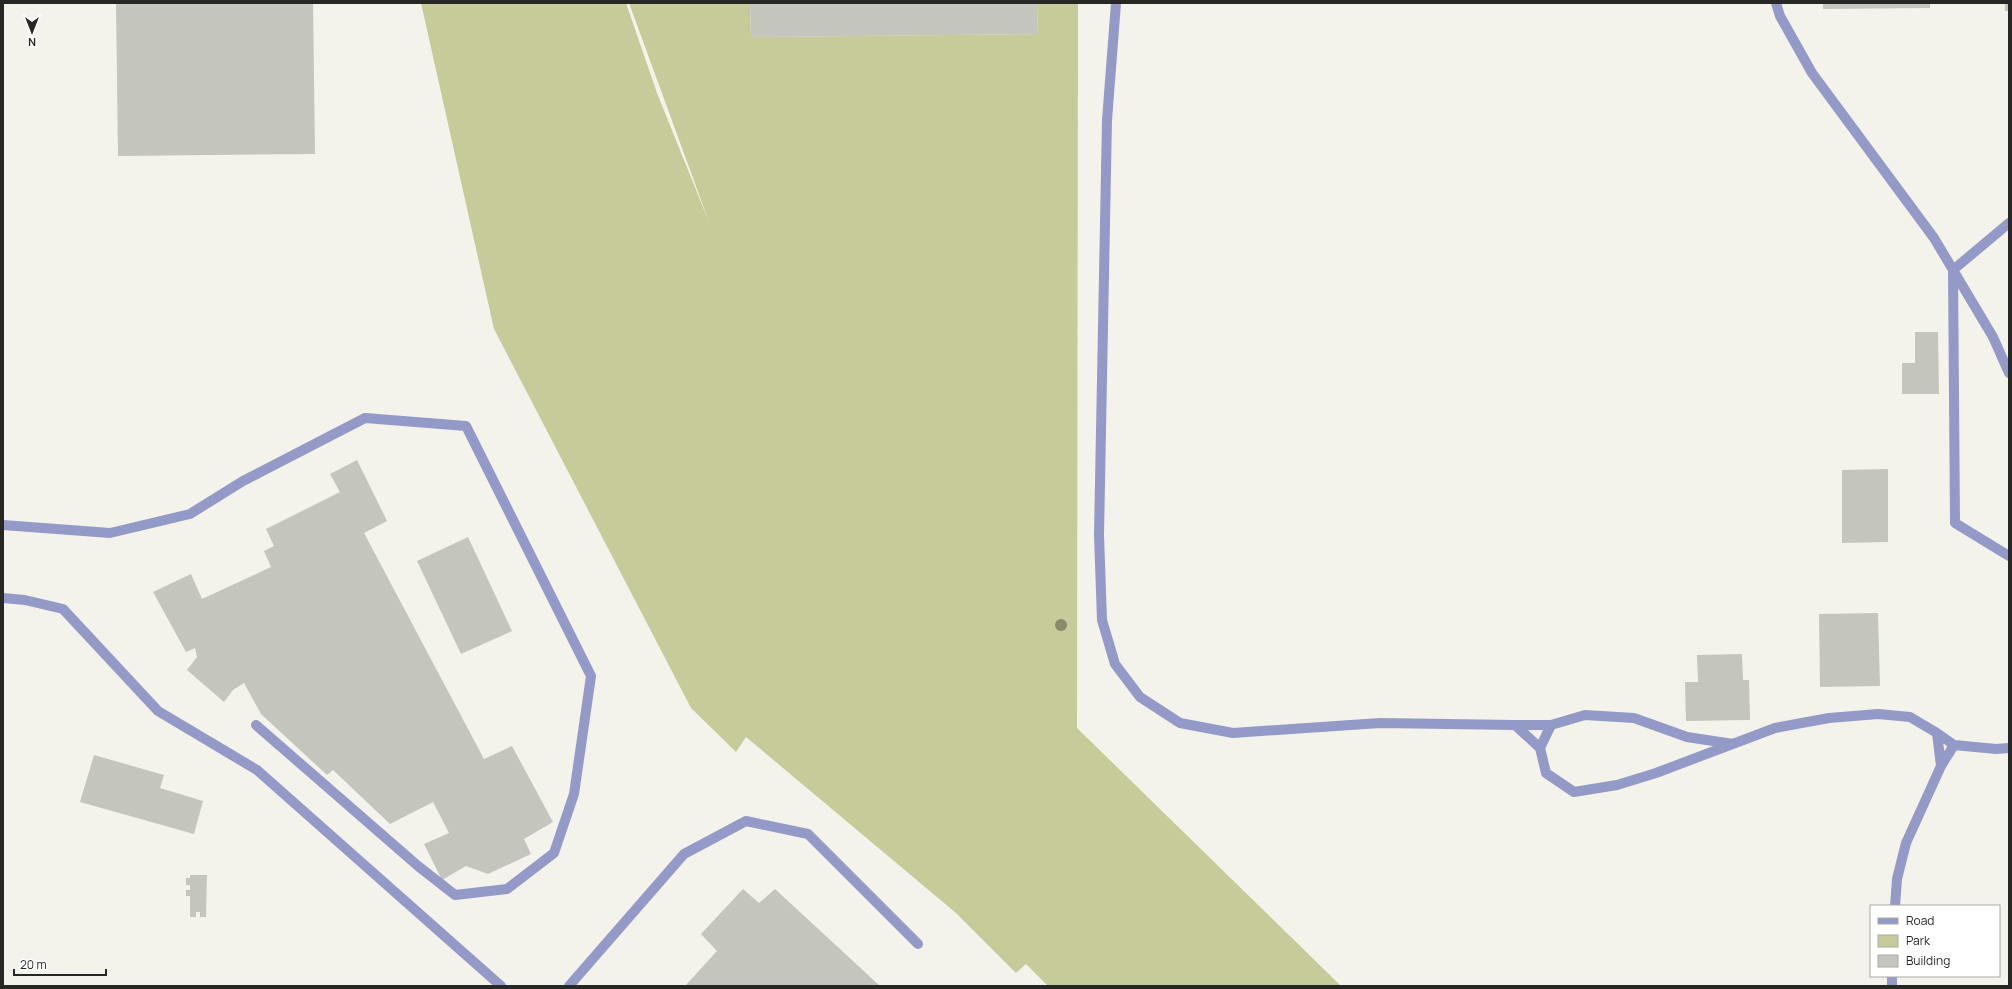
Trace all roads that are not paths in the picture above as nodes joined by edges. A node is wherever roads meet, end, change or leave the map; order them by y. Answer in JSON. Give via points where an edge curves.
{"nodes":[{"id":1,"x":1116,"y":3,"type":"edge"},
{"id":2,"x":1776,"y":3,"type":"edge"},
{"id":3,"x":2009,"y":223,"type":"edge"},
{"id":4,"x":1953,"y":270,"type":"junction"},
{"id":5,"x":2009,"y":373,"type":"edge"},
{"id":6,"x":3,"y":525,"type":"edge"},
{"id":7,"x":2009,"y":556,"type":"edge"},
{"id":8,"x":3,"y":598,"type":"edge"},
{"id":9,"x":256,"y":725,"type":"dead end"},
{"id":10,"x":1515,"y":725,"type":"junction"},
{"id":11,"x":1552,"y":725,"type":"junction"},
{"id":12,"x":1937,"y":733,"type":"junction"},
{"id":13,"x":1732,"y":744,"type":"junction"},
{"id":14,"x":1954,"y":745,"type":"junction"},
{"id":15,"x":1540,"y":748,"type":"junction"},
{"id":16,"x":2009,"y":748,"type":"edge"},
{"id":17,"x":1941,"y":766,"type":"junction"},
{"id":18,"x":1895,"y":905,"type":"edge"},
{"id":19,"x":918,"y":944,"type":"dead end"},
{"id":20,"x":501,"y":986,"type":"edge"},
{"id":21,"x":569,"y":986,"type":"edge"}],
"edges":[{"from":1,"to":10,"type":"lane","via":[[1107,120],[1099,535],[1102,620],[1115,664],[1140,697],[1180,723],[1233,733],[1380,723]]},
{"from":2,"to":4,"type":"lane","via":[[1780,16],[1812,73],[1934,238]]},
{"from":3,"to":4,"type":"lane"},
{"from":4,"to":5,"type":"lane","via":[[1993,337]]},
{"from":4,"to":7,"type":"lane","via":[[1955,523]]},
{"from":6,"to":9,"type":"lane","via":[[110,533],[190,514],[242,481],[365,418],[466,426],[591,676],[574,794],[554,852],[507,889],[455,895]]},
{"from":8,"to":20,"type":"lane","via":[[63,609],[158,711],[258,770]]},
{"from":10,"to":11,"type":"lane"},
{"from":10,"to":15,"type":"lane"},
{"from":11,"to":13,"type":"lane","via":[[1585,714],[1634,718],[1687,738]]},
{"from":11,"to":15,"type":"lane"},
{"from":12,"to":13,"type":"lane","via":[[1910,717],[1878,714],[1829,718],[1775,728]]},
{"from":12,"to":14,"type":"lane"},
{"from":12,"to":17,"type":"lane"},
{"from":13,"to":15,"type":"lane","via":[[1618,785],[1574,792],[1546,773]]},
{"from":14,"to":16,"type":"lane"},
{"from":14,"to":17,"type":"lane"},
{"from":17,"to":18,"type":"lane","via":[[1906,843]]},
{"from":19,"to":21,"type":"lane","via":[[808,834],[746,822],[684,854]]}]}
